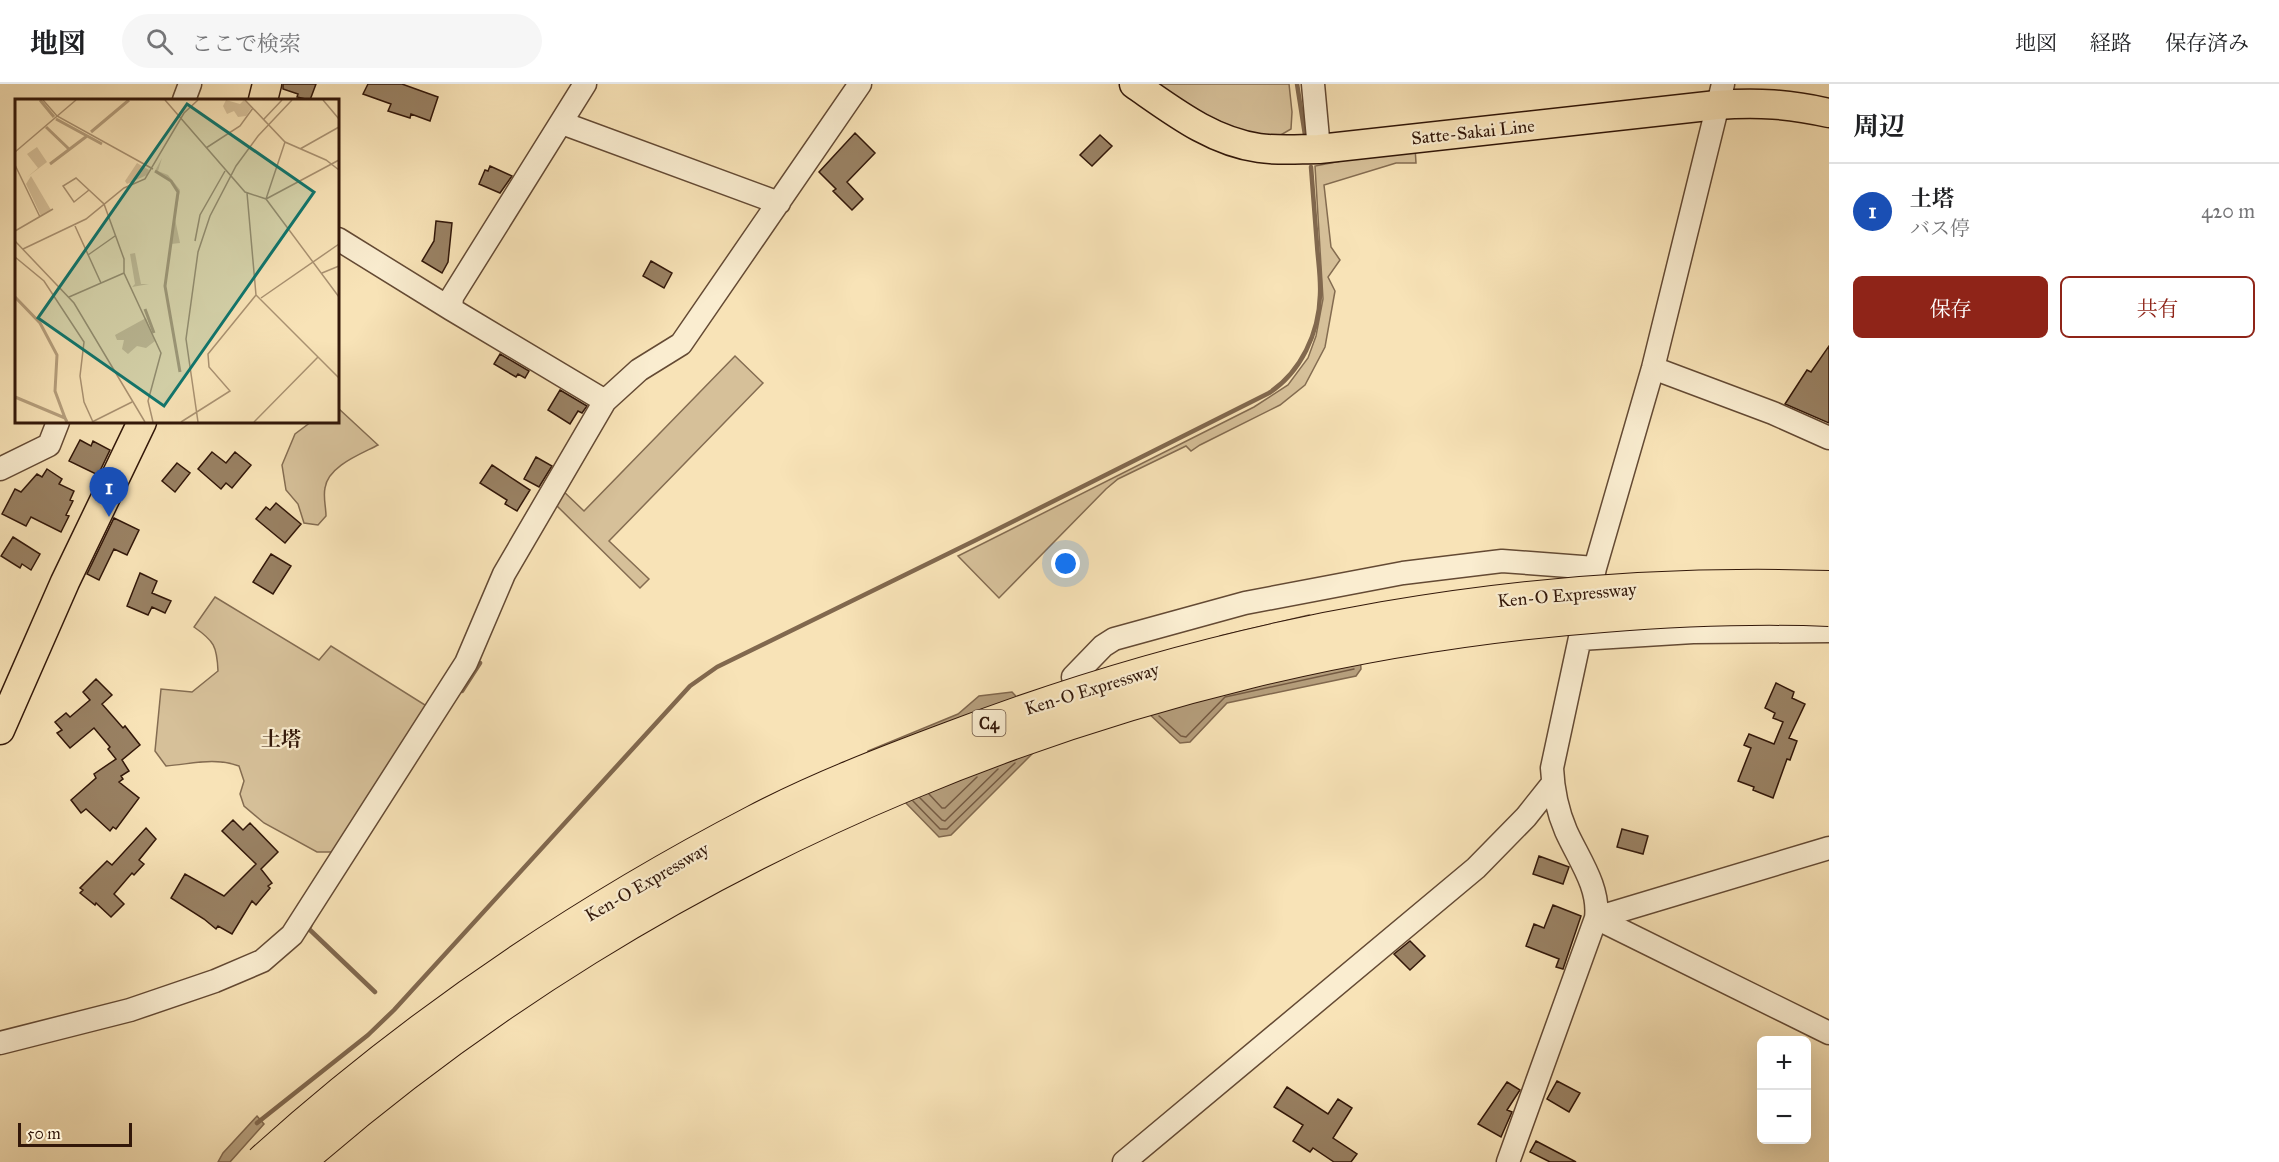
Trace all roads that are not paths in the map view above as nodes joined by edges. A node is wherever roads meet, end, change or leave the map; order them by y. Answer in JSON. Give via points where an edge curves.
{"nodes":[{"id":1,"x":190,"y":84,"type":"edge"},
{"id":2,"x":267,"y":84,"type":"edge"},
{"id":3,"x":585,"y":84,"type":"edge"},
{"id":4,"x":861,"y":84,"type":"edge"},
{"id":5,"x":1134,"y":84,"type":"edge"},
{"id":6,"x":1313,"y":84,"type":"edge"},
{"id":7,"x":1720,"y":94,"type":"edge"},
{"id":8,"x":184,"y":99,"type":"edge"},
{"id":9,"x":263,"y":99,"type":"edge"},
{"id":10,"x":1829,"y":113,"type":"edge"},
{"id":11,"x":562,"y":123,"type":"junction"},
{"id":12,"x":1319,"y":149,"type":"junction"},
{"id":13,"x":779,"y":203,"type":"junction"},
{"id":14,"x":339,"y":240,"type":"edge"},
{"id":15,"x":451,"y":309,"type":"junction"},
{"id":16,"x":1653,"y":368,"type":"junction"},
{"id":17,"x":605,"y":401,"type":"junction"},
{"id":18,"x":58,"y":423,"type":"edge"},
{"id":19,"x":142,"y":423,"type":"edge"},
{"id":20,"x":1829,"y":438,"type":"edge"},
{"id":21,"x":0,"y":469,"type":"edge"},
{"id":22,"x":1595,"y":568,"type":"junction"},
{"id":23,"x":1829,"y":587,"type":"edge"},
{"id":24,"x":1829,"y":610,"type":"edge"},
{"id":25,"x":1829,"y":631,"type":"edge"},
{"id":26,"x":1580,"y":639,"type":"junction"},
{"id":27,"x":1073,"y":677,"type":"dead end"},
{"id":28,"x":0,"y":730,"type":"edge"},
{"id":29,"x":1553,"y":783,"type":"junction"},
{"id":30,"x":1829,"y":848,"type":"edge"},
{"id":31,"x":1596,"y":918,"type":"junction"},
{"id":32,"x":1829,"y":1033,"type":"edge"},
{"id":33,"x":0,"y":1043,"type":"edge"},
{"id":34,"x":261,"y":1162,"type":"edge"},
{"id":35,"x":299,"y":1162,"type":"edge"},
{"id":36,"x":1124,"y":1162,"type":"edge"},
{"id":37,"x":1508,"y":1162,"type":"edge"}],
"edges":[{"from":1,"to":8,"type":"street"},
{"from":2,"to":9,"type":"main road"},
{"from":3,"to":11,"type":"street"},
{"from":4,"to":13,"type":"street"},
{"from":5,"to":12,"type":"main road","name":"Satte-Sakai Line","via":[[1196,127],[1227,141],[1261,149]]},
{"from":6,"to":12,"type":"street"},
{"from":7,"to":10,"type":"main road","name":"Satte-Sakai Line"},
{"from":7,"to":12,"type":"main road","name":"Satte-Sakai Line"},
{"from":7,"to":16,"type":"street"},
{"from":11,"to":13,"type":"street"},
{"from":11,"to":15,"type":"street","via":[[452,297]]},
{"from":13,"to":17,"type":"street","via":[[681,344],[639,370]]},
{"from":14,"to":15,"type":"street"},
{"from":15,"to":17,"type":"street"},
{"from":16,"to":20,"type":"street"},
{"from":16,"to":22,"type":"street"},
{"from":17,"to":33,"type":"street","via":[[504,574],[437,723],[292,935],[262,961],[215,981],[130,1010]]},
{"from":18,"to":21,"type":"street","via":[[49,445]]},
{"from":19,"to":28,"type":"main road"},
{"from":22,"to":26,"type":"street"},
{"from":22,"to":27,"type":"street","via":[[1502,561],[1403,573],[1245,603],[1114,639]]},
{"from":23,"to":34,"type":"highway","name":"Ken-O Expressway","number":"C4","bridge":true,"via":[[1639,588],[1515,598],[1384,618],[1146,671],[1012,714],[891,760],[758,820],[634,888],[547,940],[459,1001],[374,1066]]},
{"from":24,"to":35,"type":"highway","name":"Ken-O Expressway","number":"C4","bridge":true,"via":[[1666,611],[1533,621],[1418,637],[1274,666],[1154,698],[1023,740],[901,786],[773,846],[658,907],[562,964],[473,1024]]},
{"from":25,"to":26,"type":"street","via":[[1693,632]]},
{"from":26,"to":29,"type":"street","via":[[1552,768]]},
{"from":29,"to":31,"type":"street","via":[[1565,829],[1595,895]]},
{"from":29,"to":36,"type":"street","via":[[1476,868]]},
{"from":30,"to":31,"type":"street"},
{"from":31,"to":32,"type":"street"},
{"from":31,"to":37,"type":"street"}]}
